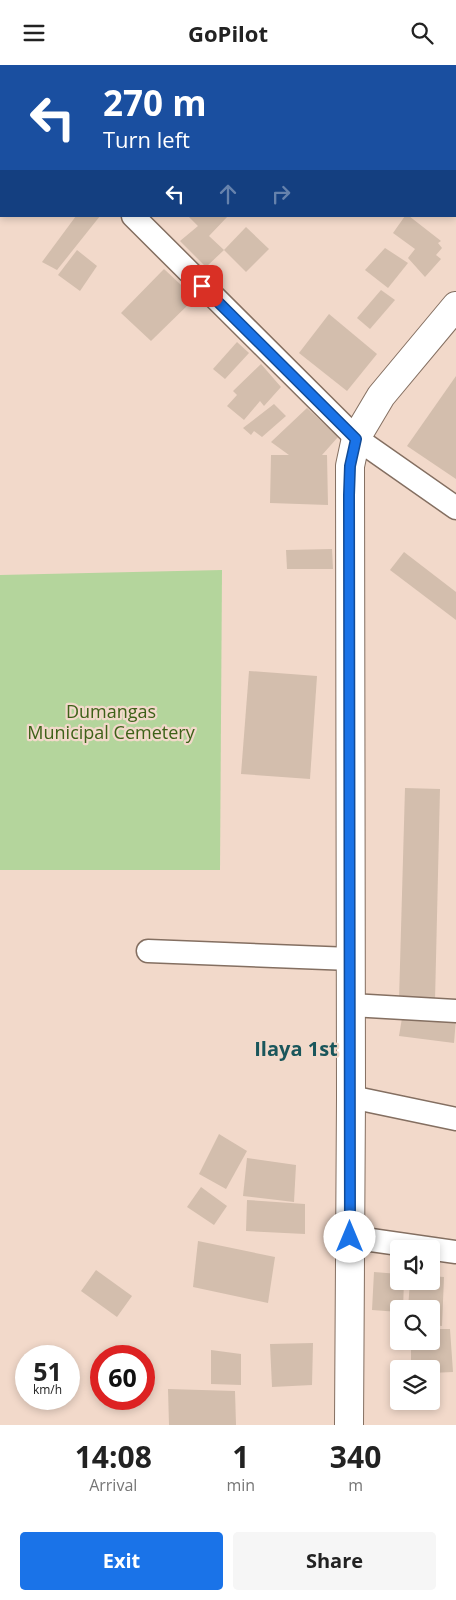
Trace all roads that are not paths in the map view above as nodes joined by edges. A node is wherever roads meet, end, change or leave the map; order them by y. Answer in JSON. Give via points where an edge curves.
{"nodes":[{"id":1,"x":134,"y":217,"type":"edge"},
{"id":2,"x":456,"y":306,"type":"edge"},
{"id":3,"x":356,"y":439,"type":"junction"},
{"id":4,"x":456,"y":508,"type":"edge"},
{"id":5,"x":148,"y":951,"type":"dead end"},
{"id":6,"x":351,"y":959,"type":"junction"},
{"id":7,"x":351,"y":1005,"type":"junction"},
{"id":8,"x":456,"y":1011,"type":"edge"},
{"id":9,"x":351,"y":1097,"type":"junction"},
{"id":10,"x":456,"y":1119,"type":"edge"},
{"id":11,"x":350,"y":1237,"type":"junction"},
{"id":12,"x":456,"y":1252,"type":"edge"},
{"id":13,"x":349,"y":1425,"type":"edge"}],
"edges":[{"from":1,"to":3,"type":"street"},
{"from":2,"to":3,"type":"main road","via":[[381,396]]},
{"from":3,"to":4,"type":"street"},
{"from":3,"to":6,"type":"main road","via":[[350,466],[349,495]]},
{"from":5,"to":6,"type":"street"},
{"from":6,"to":7,"type":"main road"},
{"from":7,"to":8,"type":"street"},
{"from":7,"to":9,"type":"main road"},
{"from":9,"to":10,"type":"street"},
{"from":9,"to":11,"type":"main road"},
{"from":11,"to":12,"type":"street"},
{"from":11,"to":13,"type":"main road"}]}
